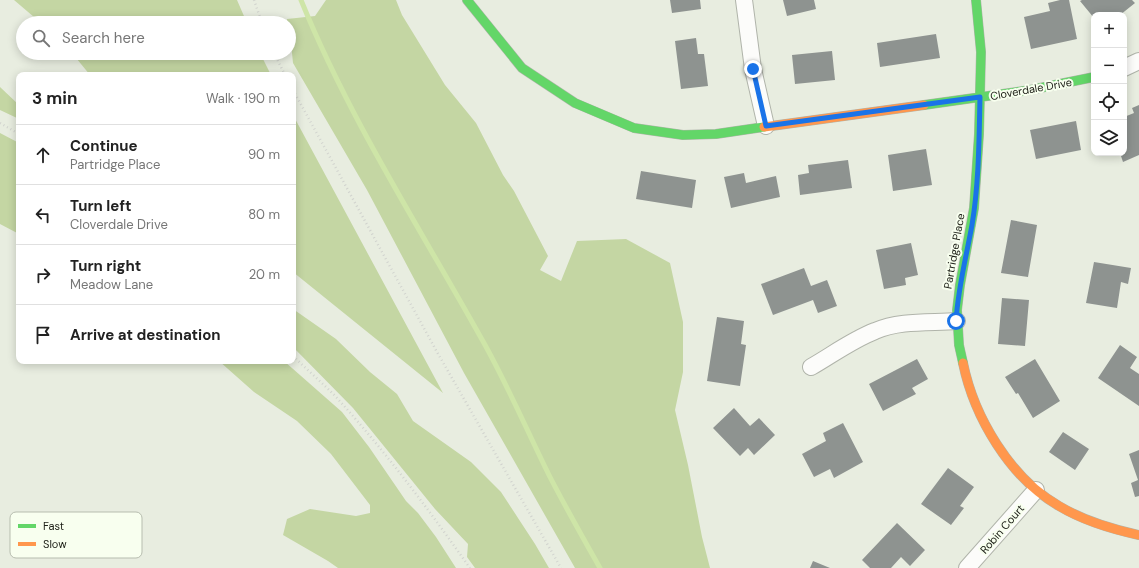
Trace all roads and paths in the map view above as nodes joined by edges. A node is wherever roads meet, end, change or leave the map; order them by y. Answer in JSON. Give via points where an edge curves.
{"nodes":[{"id":1,"x":254,"y":0,"type":"edge"},
{"id":2,"x":467,"y":0,"type":"edge"},
{"id":3,"x":744,"y":0,"type":"edge"},
{"id":4,"x":976,"y":0,"type":"edge"},
{"id":5,"x":260,"y":16,"type":"edge"},
{"id":6,"x":278,"y":60,"type":"edge"},
{"id":7,"x":1139,"y":61,"type":"edge"},
{"id":8,"x":1127,"y":67,"type":"edge"},
{"id":9,"x":284,"y":72,"type":"edge"},
{"id":10,"x":1091,"y":78,"type":"edge"},
{"id":11,"x":296,"y":95,"type":"edge"},
{"id":12,"x":980,"y":97,"type":"junction"},
{"id":13,"x":0,"y":123,"type":"edge"},
{"id":14,"x":766,"y":126,"type":"junction"},
{"id":15,"x":16,"y":132,"type":"edge"},
{"id":16,"x":956,"y":321,"type":"junction"},
{"id":17,"x":296,"y":359,"type":"edge"},
{"id":18,"x":811,"y":367,"type":"dead end"},
{"id":19,"x":1036,"y":490,"type":"junction"},
{"id":20,"x":1139,"y":534,"type":"edge"},
{"id":21,"x":470,"y":568,"type":"edge"},
{"id":22,"x":561,"y":568,"type":"edge"},
{"id":23,"x":967,"y":568,"type":"edge"}],
"edges":[{"from":1,"to":5,"type":"path"},
{"from":2,"to":14,"type":"street","name":"Cloverdale Drive","via":[[522,68],[575,103],[634,128],[683,135],[716,134]]},
{"from":3,"to":14,"type":"street","via":[[753,69]]},
{"from":4,"to":12,"type":"street","name":"Partridge Place","via":[[982,55]]},
{"from":6,"to":9,"type":"path"},
{"from":7,"to":8,"type":"street"},
{"from":10,"to":12,"type":"street","name":"Cloverdale Drive"},
{"from":11,"to":22,"type":"path","via":[[437,352]]},
{"from":12,"to":14,"type":"street","name":"Cloverdale Drive"},
{"from":12,"to":16,"type":"street","name":"Partridge Place","via":[[978,172],[972,224],[958,293]]},
{"from":13,"to":15,"type":"path"},
{"from":16,"to":18,"type":"street","via":[[902,324],[876,330],[852,341]]},
{"from":16,"to":19,"type":"street","name":"Partridge Place","via":[[964,371],[976,405],[990,432]]},
{"from":17,"to":21,"type":"path","via":[[368,434]]},
{"from":19,"to":20,"type":"street","name":"Partridge Place","via":[[1089,521]]},
{"from":19,"to":23,"type":"street","name":"Robin Court"}]}
